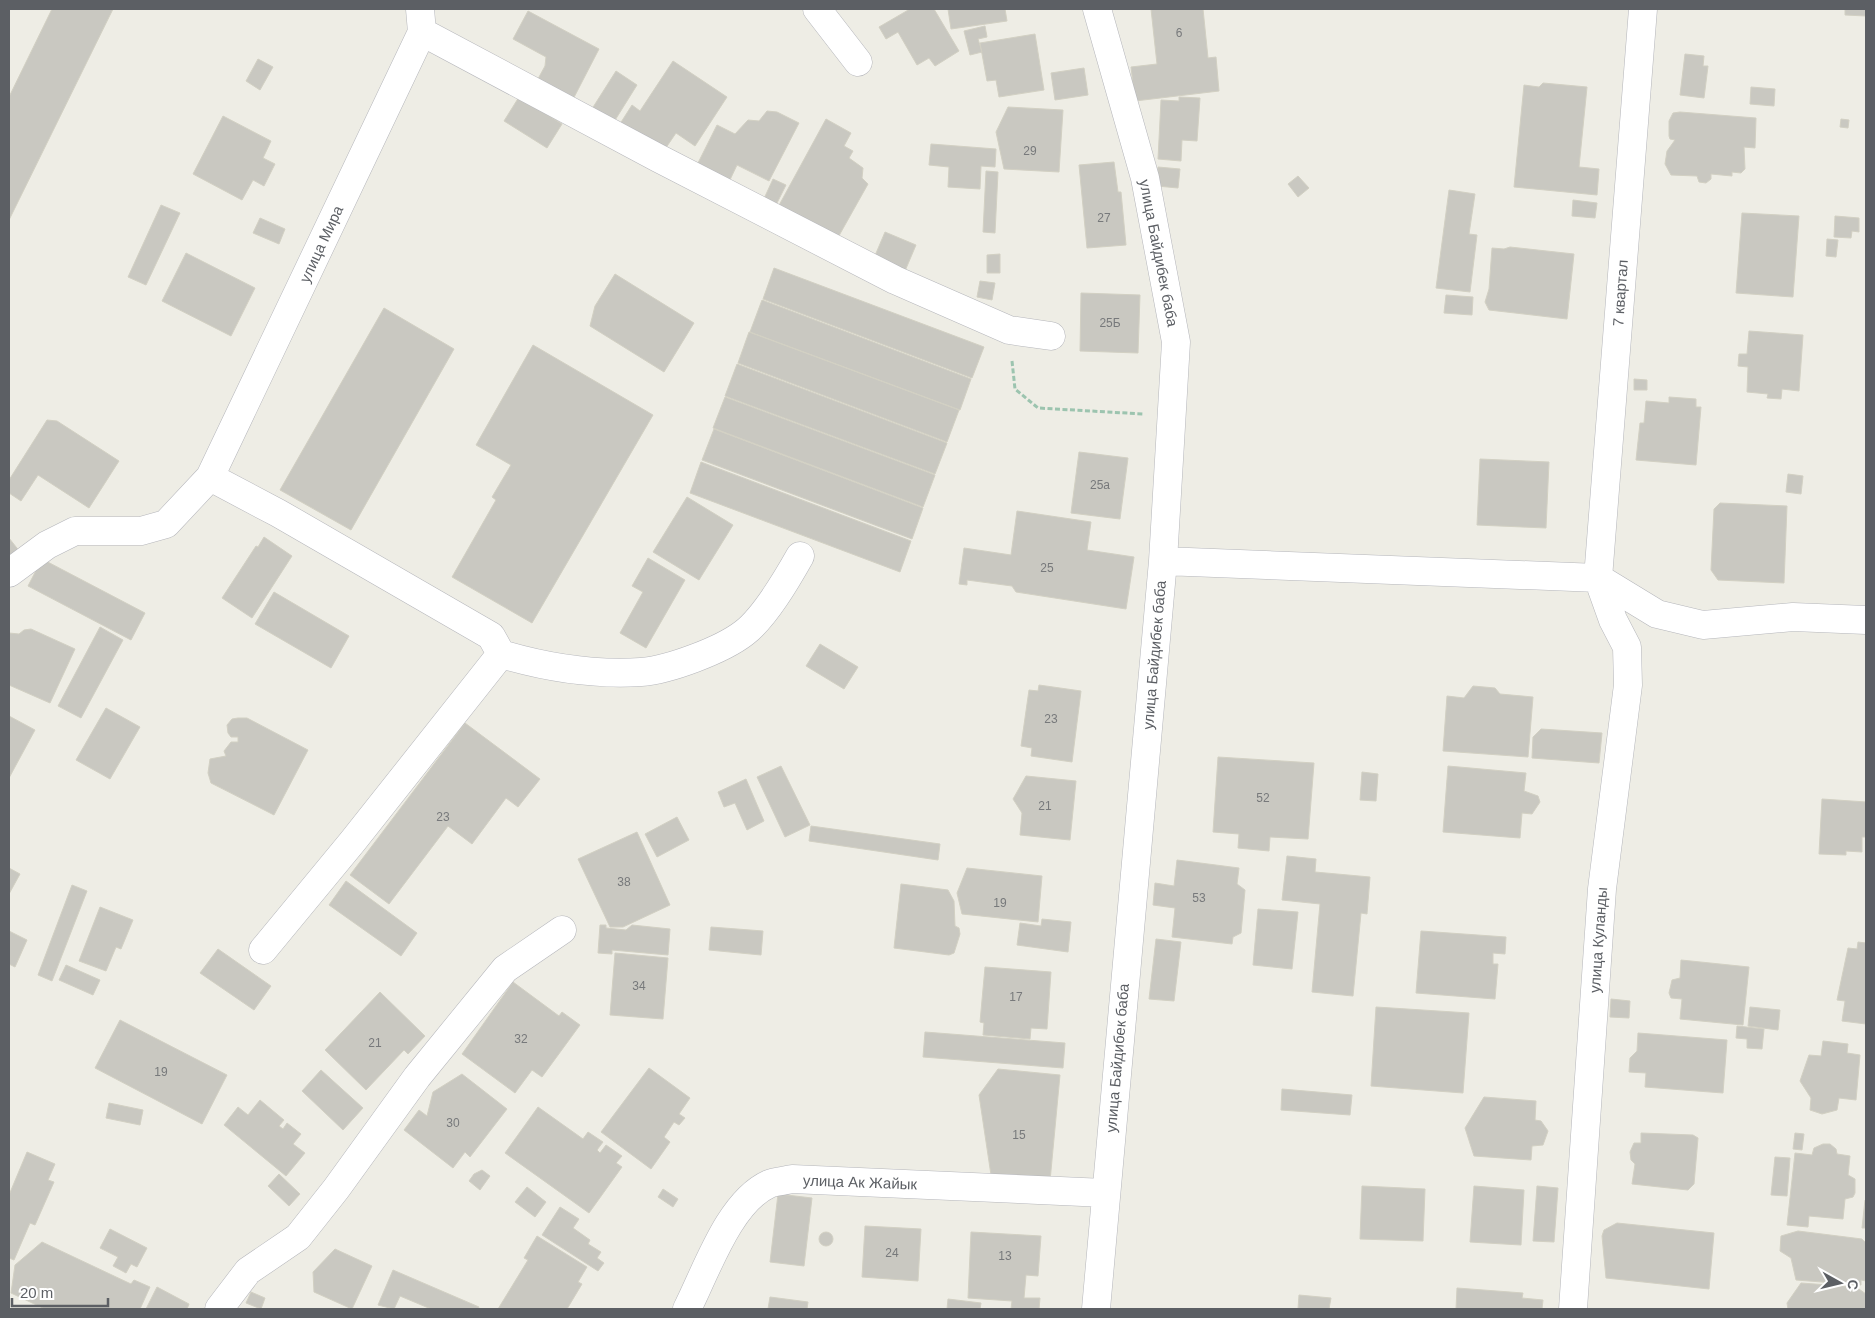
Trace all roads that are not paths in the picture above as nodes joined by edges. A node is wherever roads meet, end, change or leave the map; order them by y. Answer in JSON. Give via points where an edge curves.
{"nodes":[{"id":1,"x":817,"y":9,"type":"edge"},
{"id":2,"x":1097,"y":9,"type":"edge"},
{"id":3,"x":1643,"y":9,"type":"edge"},
{"id":4,"x":421,"y":20,"type":"edge"},
{"id":5,"x":858,"y":62,"type":"dead end"},
{"id":6,"x":1051,"y":336,"type":"dead end"},
{"id":7,"x":210,"y":477,"type":"junction"},
{"id":8,"x":800,"y":556,"type":"dead end"},
{"id":9,"x":1163,"y":561,"type":"junction"},
{"id":10,"x":9,"y":573,"type":"edge"},
{"id":11,"x":1598,"y":578,"type":"junction"},
{"id":12,"x":1866,"y":620,"type":"edge"},
{"id":13,"x":501,"y":654,"type":"junction"},
{"id":14,"x":562,"y":930,"type":"dead end"},
{"id":15,"x":263,"y":950,"type":"dead end"},
{"id":16,"x":1105,"y":1193,"type":"junction"},
{"id":17,"x":219,"y":1309,"type":"edge"},
{"id":18,"x":687,"y":1309,"type":"edge"},
{"id":19,"x":1096,"y":1309,"type":"edge"},
{"id":20,"x":1573,"y":1309,"type":"edge"}],
"edges":[{"from":1,"to":5,"type":"street"},
{"from":2,"to":9,"type":"street","name":"улица Байдибек баба","via":[[1145,178],[1176,342]]},
{"from":3,"to":11,"type":"street","name":"7 квартал"},
{"from":4,"to":6,"type":"street","via":[[658,158],[895,280],[1009,330]]},
{"from":4,"to":7,"type":"street","name":"улица Мира"},
{"from":7,"to":10,"type":"street","name":"улица Мира","via":[[166,524],[141,531],[75,531],[48,545]]},
{"from":7,"to":13,"type":"street","via":[[491,636]]},
{"from":8,"to":13,"type":"street","via":[[782,589],[745,632],[701,656],[642,672],[582,670],[527,662]]},
{"from":9,"to":11,"type":"street"},
{"from":9,"to":16,"type":"street","name":"улица Байдибек баба"},
{"from":11,"to":12,"type":"street","via":[[1658,614],[1703,625],[1793,617]]},
{"from":11,"to":20,"type":"street","name":"улица Куланды","via":[[1626,647],[1628,685],[1602,890]]},
{"from":13,"to":15,"type":"street"},
{"from":14,"to":17,"type":"street","via":[[505,969],[416,1077],[298,1237],[248,1271]]},
{"from":16,"to":18,"type":"street","name":"улица Ак Жайык","via":[[792,1179],[769,1184],[742,1203]]},
{"from":16,"to":19,"type":"street","name":"улица Байдибек баба"}]}
